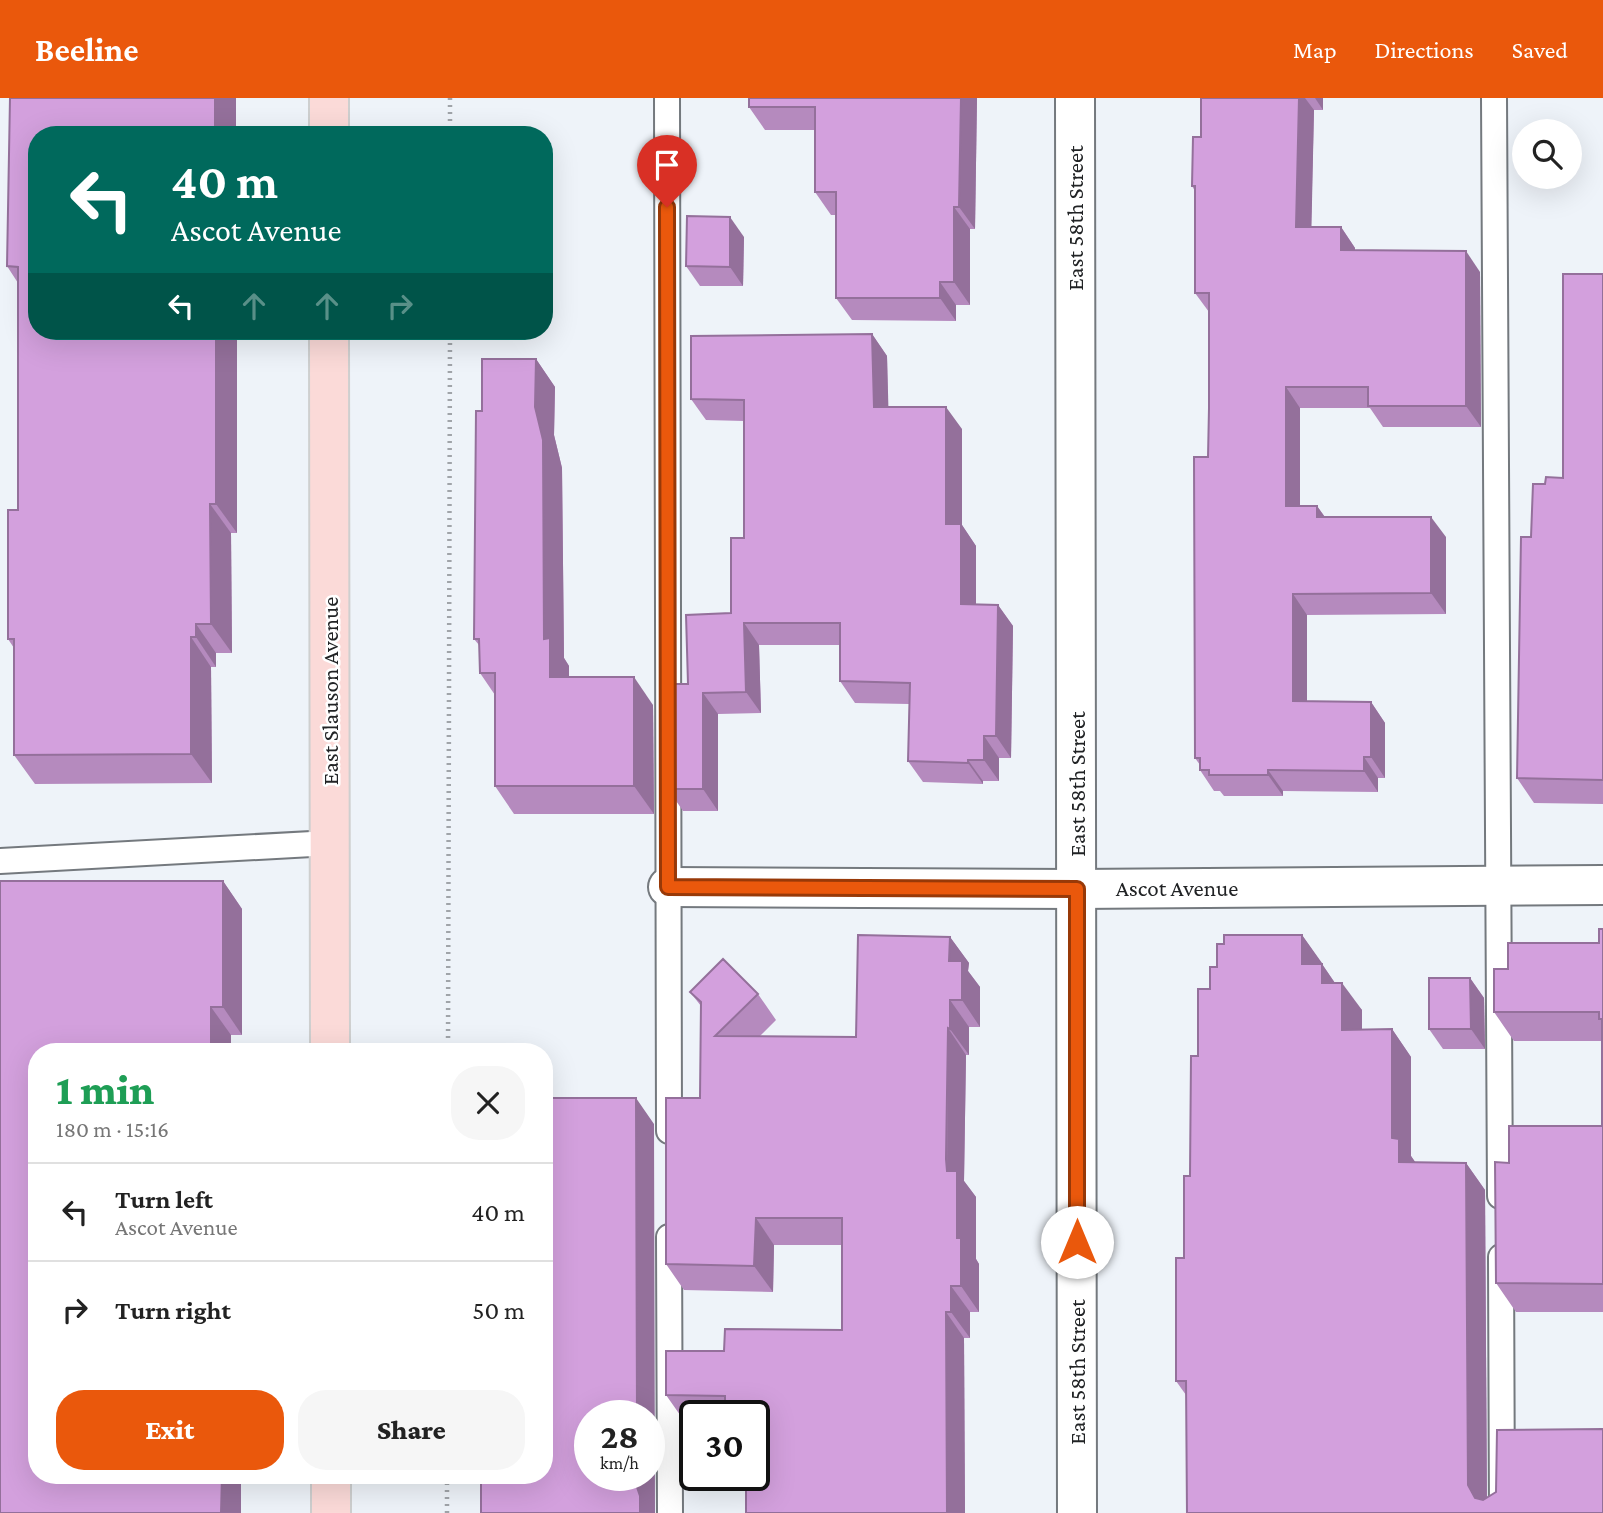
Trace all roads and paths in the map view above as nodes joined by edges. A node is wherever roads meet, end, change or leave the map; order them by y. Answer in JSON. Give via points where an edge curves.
{"nodes":[{"id":1,"x":329,"y":98,"type":"edge"},
{"id":2,"x":450,"y":98,"type":"edge"},
{"id":3,"x":667,"y":98,"type":"edge"},
{"id":4,"x":1074,"y":98,"type":"edge"},
{"id":5,"x":1494,"y":98,"type":"edge"},
{"id":6,"x":329,"y":126,"type":"edge"},
{"id":7,"x":450,"y":126,"type":"edge"},
{"id":8,"x":329,"y":340,"type":"edge"},
{"id":9,"x":450,"y":340,"type":"edge"},
{"id":10,"x":330,"y":843,"type":"junction"},
{"id":11,"x":0,"y":861,"type":"edge"},
{"id":12,"x":1498,"y":886,"type":"junction"},
{"id":13,"x":1603,"y":886,"type":"edge"},
{"id":14,"x":668,"y":887,"type":"junction"},
{"id":15,"x":1077,"y":889,"type":"junction"},
{"id":16,"x":330,"y":1043,"type":"edge"},
{"id":17,"x":448,"y":1043,"type":"edge"},
{"id":18,"x":669,"y":1151,"type":"edge"},
{"id":19,"x":669,"y":1207,"type":"edge"},
{"id":20,"x":331,"y":1484,"type":"edge"},
{"id":21,"x":447,"y":1484,"type":"edge"},
{"id":22,"x":331,"y":1513,"type":"edge"},
{"id":23,"x":447,"y":1513,"type":"edge"},
{"id":24,"x":670,"y":1513,"type":"edge"},
{"id":25,"x":1077,"y":1513,"type":"edge"},
{"id":26,"x":1502,"y":1513,"type":"edge"}],
"edges":[{"from":1,"to":6,"type":"main road"},
{"from":2,"to":7,"type":"path"},
{"from":3,"to":14,"type":"lane"},
{"from":4,"to":15,"type":"street","name":"East 58th Street"},
{"from":5,"to":12,"type":"lane"},
{"from":8,"to":10,"type":"main road","name":"East Slauson Avenue"},
{"from":9,"to":17,"type":"path"},
{"from":10,"to":11,"type":"lane"},
{"from":10,"to":16,"type":"main road","name":"East Slauson Avenue"},
{"from":12,"to":13,"type":"street","name":"Ascot Avenue"},
{"from":12,"to":15,"type":"street","name":"Ascot Avenue"},
{"from":12,"to":26,"type":"lane"},
{"from":14,"to":15,"type":"street","name":"Ascot Avenue"},
{"from":14,"to":18,"type":"lane"},
{"from":15,"to":25,"type":"street","name":"East 58th Street"},
{"from":19,"to":24,"type":"lane"},
{"from":20,"to":22,"type":"main road"},
{"from":21,"to":23,"type":"path"}]}
